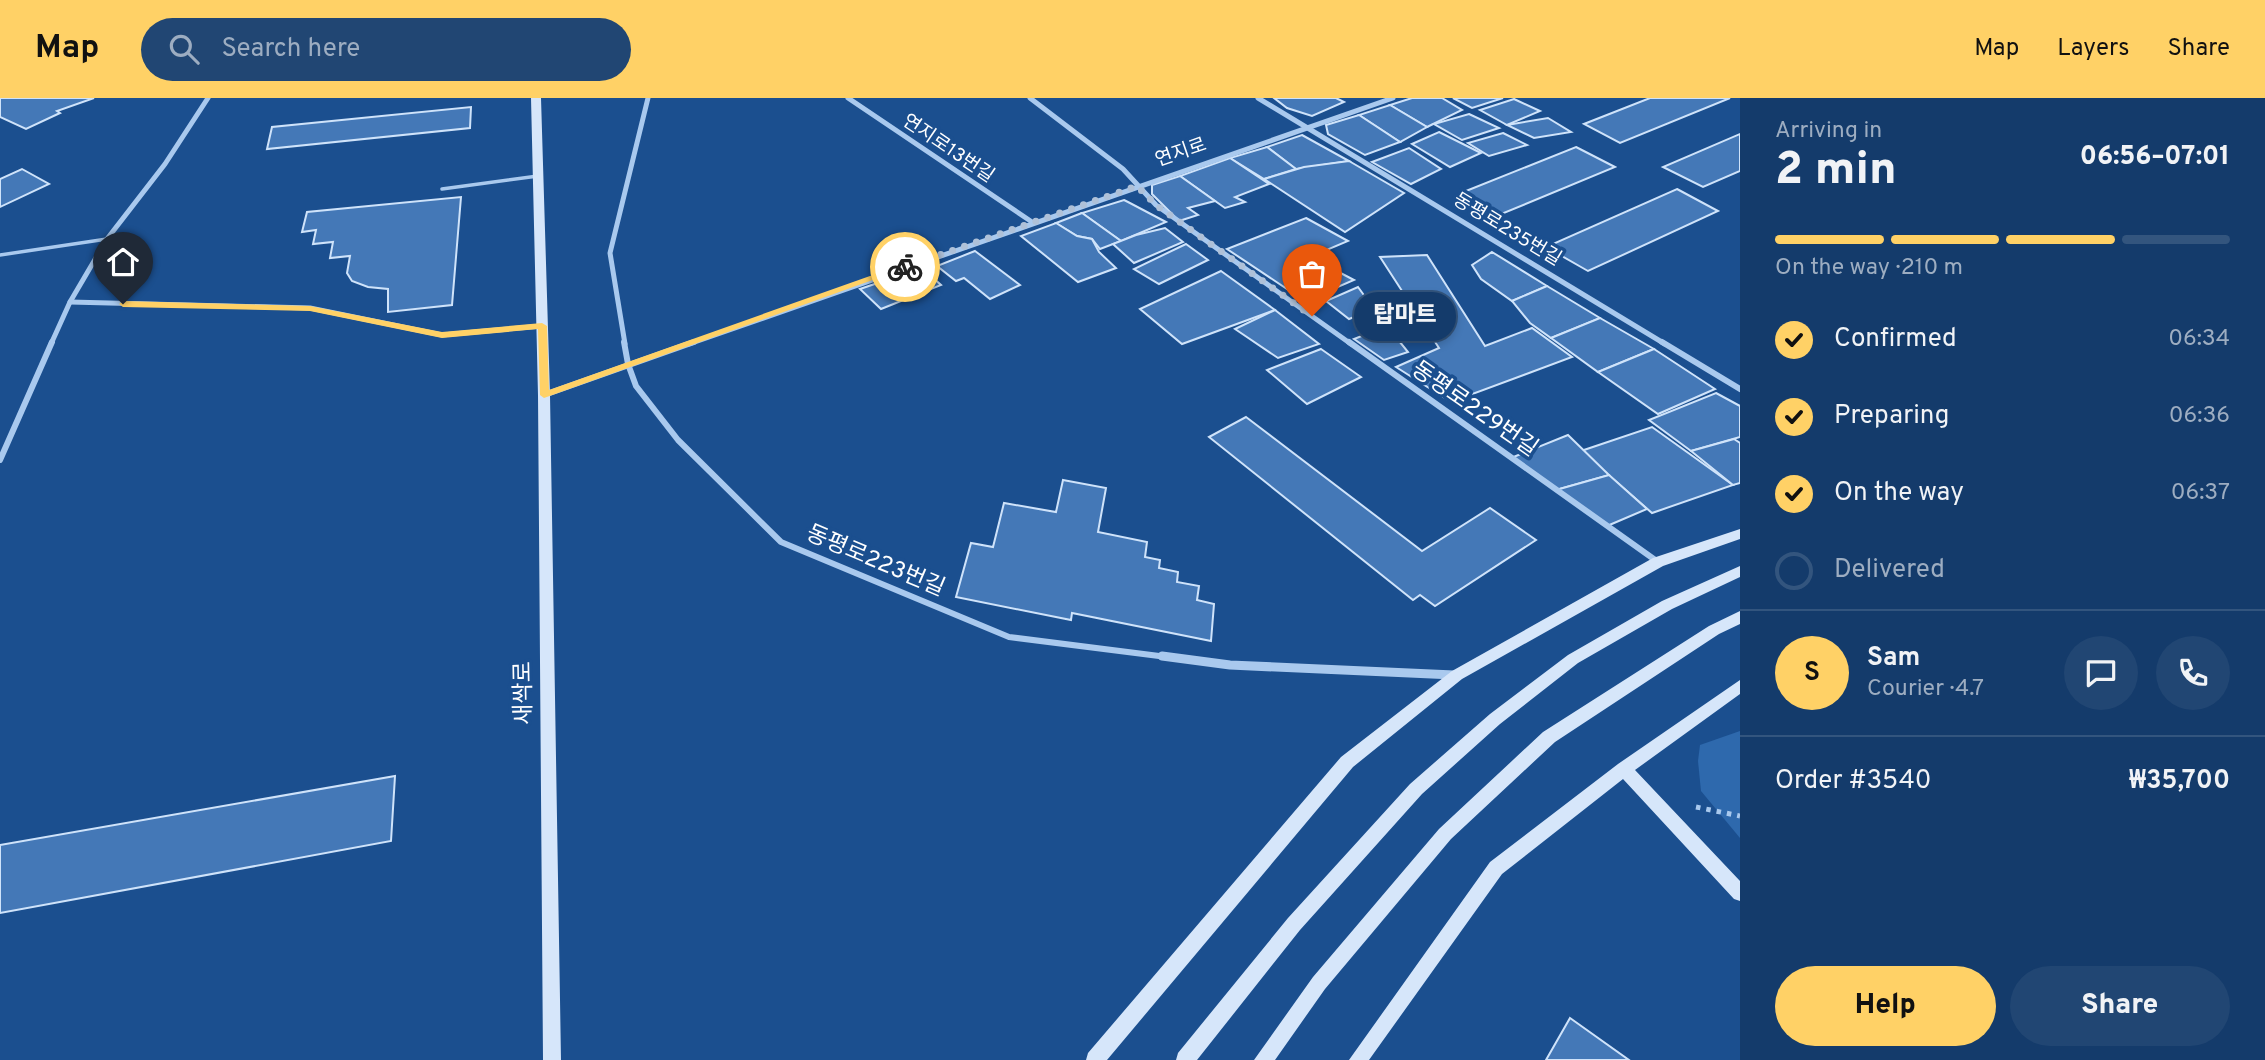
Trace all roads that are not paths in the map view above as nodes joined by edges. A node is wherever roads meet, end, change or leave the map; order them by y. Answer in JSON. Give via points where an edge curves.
{"nodes":[{"id":1,"x":208,"y":98,"type":"edge"},
{"id":2,"x":536,"y":98,"type":"edge"},
{"id":3,"x":648,"y":98,"type":"edge"},
{"id":4,"x":848,"y":98,"type":"edge"},
{"id":5,"x":1030,"y":98,"type":"edge"},
{"id":6,"x":1258,"y":98,"type":"edge"},
{"id":7,"x":1393,"y":98,"type":"edge"},
{"id":8,"x":1304,"y":127,"type":"junction"},
{"id":9,"x":538,"y":176,"type":"junction"},
{"id":10,"x":1137,"y":186,"type":"junction"},
{"id":11,"x":442,"y":189,"type":"dead end"},
{"id":12,"x":1032,"y":222,"type":"junction"},
{"id":13,"x":107,"y":239,"type":"junction"},
{"id":14,"x":0,"y":255,"type":"edge"},
{"id":15,"x":70,"y":302,"type":"junction"},
{"id":16,"x":542,"y":326,"type":"junction"},
{"id":17,"x":628,"y":364,"type":"junction"},
{"id":18,"x":1740,"y":389,"type":"edge"},
{"id":19,"x":544,"y":395,"type":"junction"},
{"id":20,"x":0,"y":460,"type":"edge"},
{"id":21,"x":1740,"y":534,"type":"edge"},
{"id":22,"x":1658,"y":562,"type":"junction"},
{"id":23,"x":1740,"y":571,"type":"edge"},
{"id":24,"x":1740,"y":617,"type":"edge"},
{"id":25,"x":1457,"y":675,"type":"junction"},
{"id":26,"x":1740,"y":686,"type":"edge"},
{"id":27,"x":1624,"y":769,"type":"junction"},
{"id":28,"x":1740,"y":893,"type":"edge"},
{"id":29,"x":552,"y":1060,"type":"edge"},
{"id":30,"x":1095,"y":1060,"type":"edge"},
{"id":31,"x":1185,"y":1060,"type":"edge"},
{"id":32,"x":1263,"y":1060,"type":"edge"},
{"id":33,"x":1358,"y":1060,"type":"edge"}],
"edges":[{"from":1,"to":13,"type":"street"},
{"from":2,"to":9,"type":"main road","name":"새싹로"},
{"from":3,"to":17,"type":"street","name":"동평로223번길","via":[[610,253]]},
{"from":4,"to":12,"type":"street","name":"연지로13번길"},
{"from":5,"to":10,"type":"street","name":"동평로229번길","via":[[1123,169]]},
{"from":6,"to":8,"type":"street","name":"동평로235번길"},
{"from":7,"to":8,"type":"street","name":"연지로"},
{"from":8,"to":10,"type":"street","name":"연지로"},
{"from":8,"to":18,"type":"street","name":"동평로235번길"},
{"from":9,"to":11,"type":"lane"},
{"from":9,"to":16,"type":"main road","name":"새싹로"},
{"from":10,"to":12,"type":"street","name":"연지로"},
{"from":10,"to":22,"type":"street","name":"동평로229번길","via":[[1156,205]]},
{"from":12,"to":17,"type":"street","name":"연지로"},
{"from":13,"to":14,"type":"lane"},
{"from":13,"to":15,"type":"street"},
{"from":15,"to":16,"type":"street","via":[[310,309],[442,335]]},
{"from":15,"to":20,"type":"street"},
{"from":16,"to":19,"type":"main road","name":"새싹로"},
{"from":17,"to":19,"type":"street","name":"연지로"},
{"from":17,"to":25,"type":"street","name":"동평로223번길","via":[[636,386],[678,440],[781,542],[1009,637],[1230,665]]},
{"from":19,"to":29,"type":"main road","name":"새싹로"},
{"from":21,"to":22,"type":"main road"},
{"from":22,"to":25,"type":"main road"},
{"from":23,"to":31,"type":"main road","via":[[1573,659],[1494,719],[1416,789],[1294,925]]},
{"from":24,"to":32,"type":"main road","via":[[1632,682],[1539,746],[1445,834],[1319,983]]},
{"from":25,"to":30,"type":"main road","via":[[1347,762]]},
{"from":26,"to":27,"type":"main road"},
{"from":27,"to":28,"type":"main road"},
{"from":27,"to":33,"type":"main road","via":[[1496,868]]}]}
